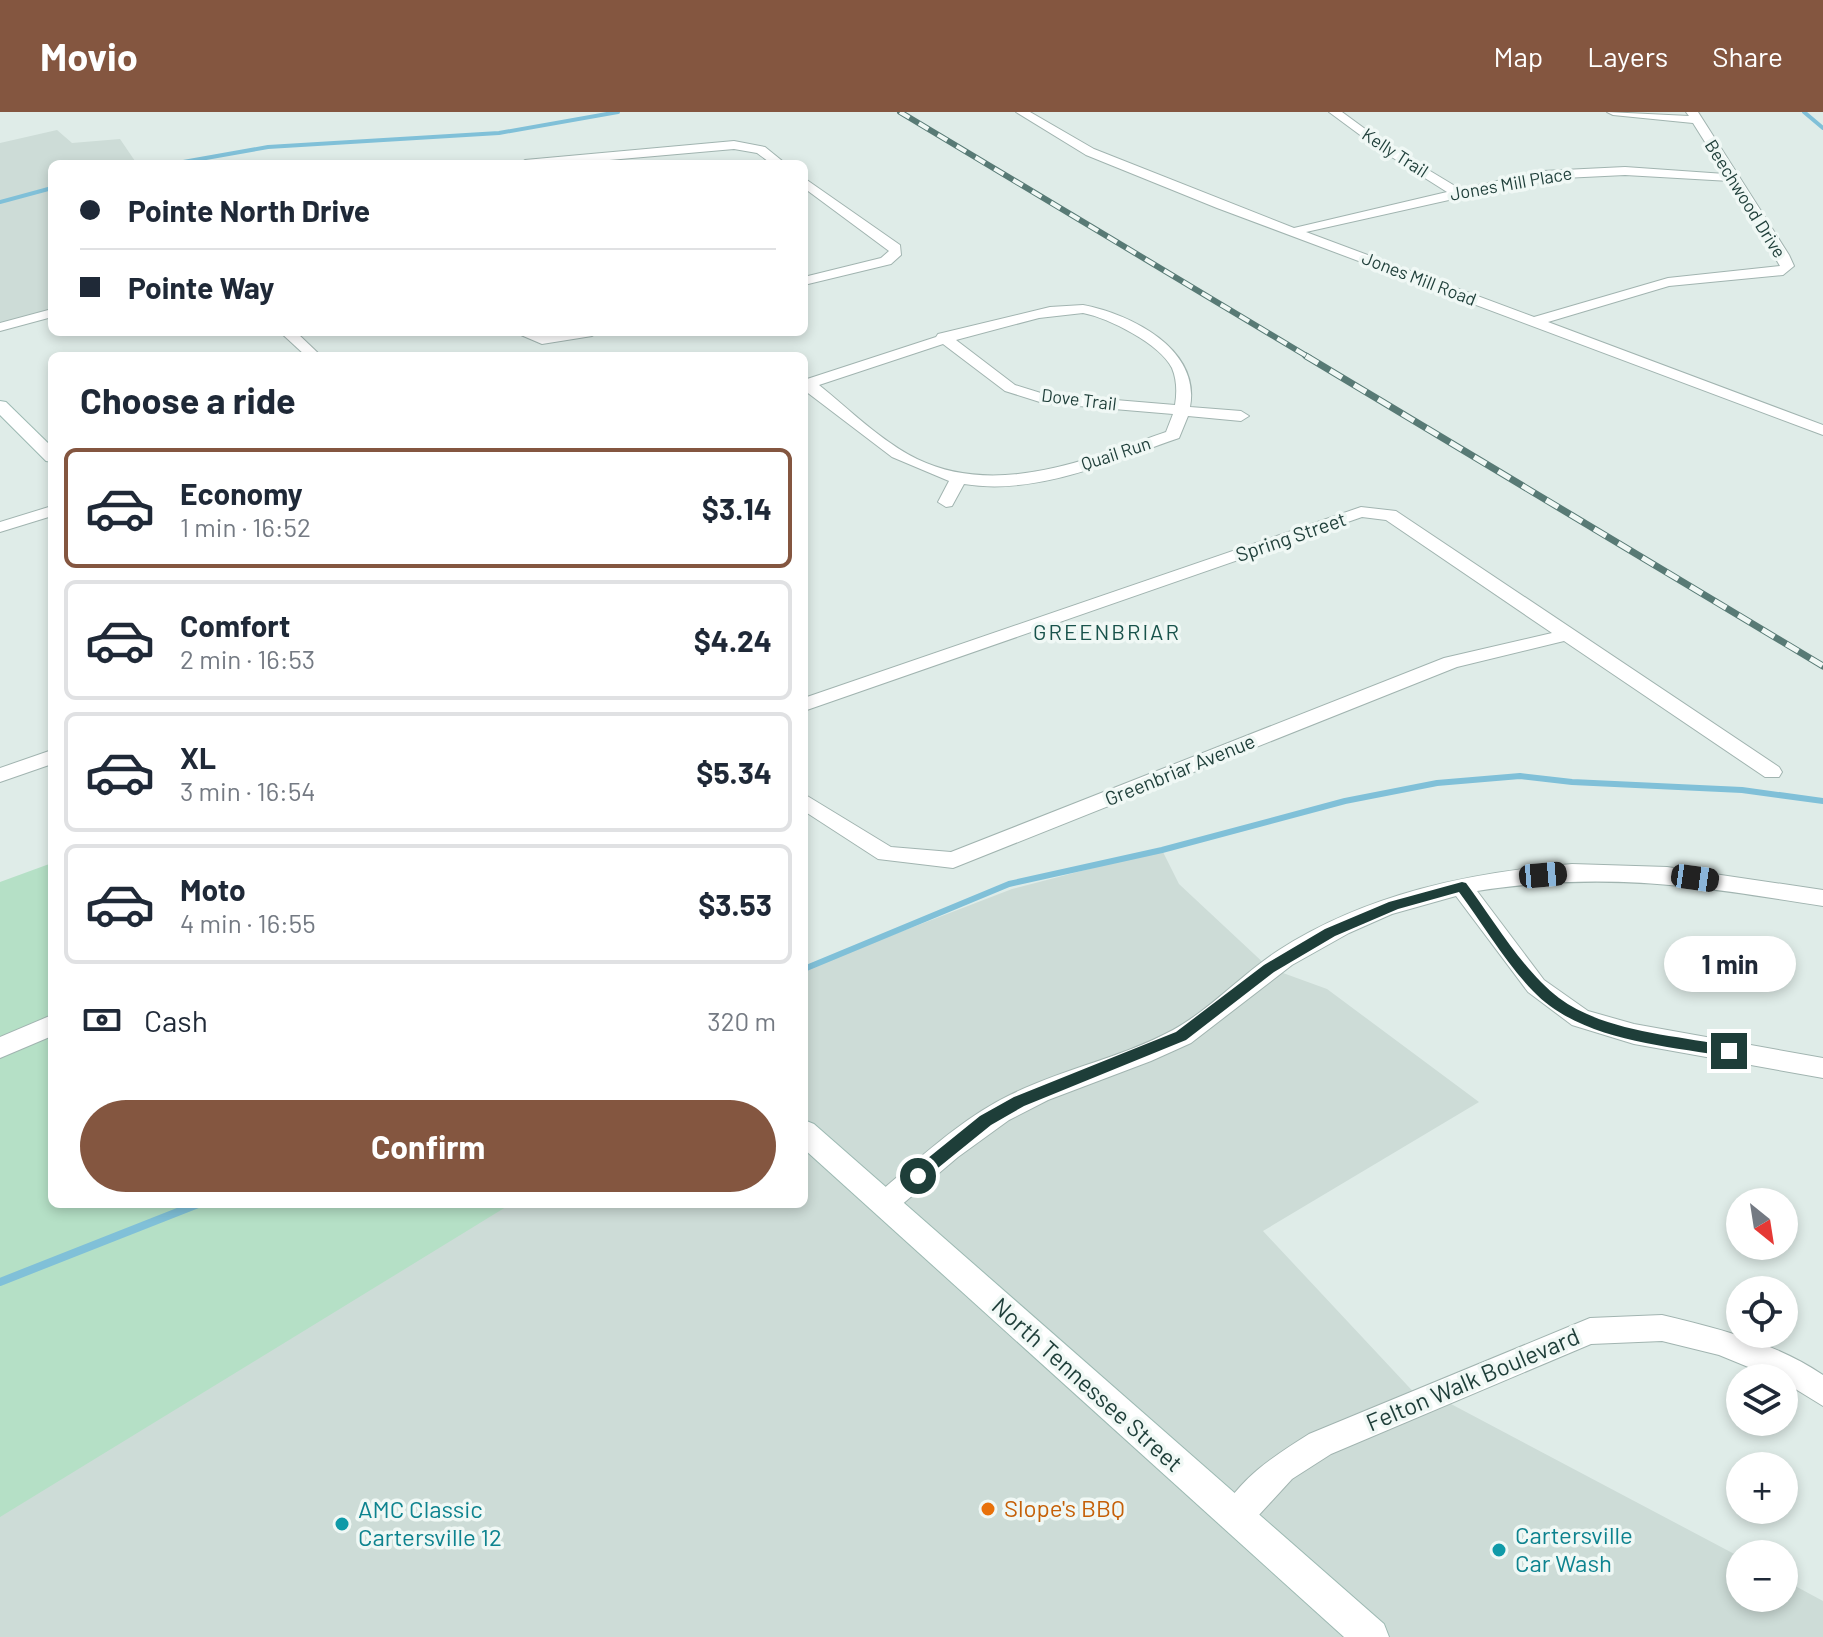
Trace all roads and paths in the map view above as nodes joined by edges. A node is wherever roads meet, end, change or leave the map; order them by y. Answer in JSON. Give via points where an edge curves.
{"nodes":[{"id":1,"x":1022,"y":112,"type":"edge"},
{"id":2,"x":1335,"y":112,"type":"edge"},
{"id":3,"x":1613,"y":112,"type":"edge"},
{"id":4,"x":1694,"y":116,"type":"edge"},
{"id":5,"x":569,"y":160,"type":"edge"},
{"id":6,"x":775,"y":160,"type":"edge"},
{"id":7,"x":1733,"y":178,"type":"junction"},
{"id":8,"x":808,"y":185,"type":"edge"},
{"id":9,"x":1456,"y":192,"type":"junction"},
{"id":10,"x":835,"y":204,"type":"junction"},
{"id":11,"x":819,"y":206,"type":"dead end"},
{"id":12,"x":1292,"y":232,"type":"junction"},
{"id":13,"x":808,"y":280,"type":"edge"},
{"id":14,"x":48,"y":314,"type":"edge"},
{"id":15,"x":1533,"y":322,"type":"junction"},
{"id":16,"x":0,"y":327,"type":"edge"},
{"id":17,"x":292,"y":336,"type":"edge"},
{"id":18,"x":532,"y":336,"type":"edge"},
{"id":19,"x":567,"y":336,"type":"edge"},
{"id":20,"x":943,"y":337,"type":"junction"},
{"id":21,"x":310,"y":352,"type":"edge"},
{"id":22,"x":808,"y":383,"type":"edge"},
{"id":23,"x":808,"y":385,"type":"edge"},
{"id":24,"x":0,"y":406,"type":"edge"},
{"id":25,"x":1184,"y":412,"type":"junction"},
{"id":26,"x":1241,"y":416,"type":"dead end"},
{"id":27,"x":1823,"y":430,"type":"edge"},
{"id":28,"x":48,"y":453,"type":"edge"},
{"id":29,"x":959,"y":478,"type":"junction"},
{"id":30,"x":946,"y":502,"type":"dead end"},
{"id":31,"x":48,"y":512,"type":"edge"},
{"id":32,"x":0,"y":527,"type":"edge"},
{"id":33,"x":1566,"y":635,"type":"junction"},
{"id":34,"x":808,"y":704,"type":"edge"},
{"id":35,"x":48,"y":758,"type":"edge"},
{"id":36,"x":1772,"y":772,"type":"dead end"},
{"id":37,"x":0,"y":775,"type":"edge"},
{"id":38,"x":808,"y":804,"type":"edge"},
{"id":39,"x":1462,"y":887,"type":"junction"},
{"id":40,"x":1823,"y":898,"type":"edge"},
{"id":41,"x":48,"y":1027,"type":"edge"},
{"id":42,"x":0,"y":1048,"type":"edge"},
{"id":43,"x":1823,"y":1068,"type":"edge"},
{"id":44,"x":808,"y":1136,"type":"edge"},
{"id":45,"x":884,"y":1204,"type":"junction"},
{"id":46,"x":1823,"y":1392,"type":"edge"},
{"id":47,"x":1236,"y":1517,"type":"junction"},
{"id":48,"x":1371,"y":1637,"type":"edge"}],
"edges":[{"from":1,"to":12,"type":"street","name":"Jones Mill Road","via":[[1090,152]]},
{"from":2,"to":9,"type":"street","name":"Kelly Trail"},
{"from":3,"to":4,"type":"street"},
{"from":4,"to":7,"type":"street","name":"Beechwood Drive"},
{"from":5,"to":6,"type":"street","via":[[734,145],[761,150]]},
{"from":7,"to":9,"type":"street","name":"Jones Mill Place","via":[[1591,171]]},
{"from":7,"to":15,"type":"street","name":"Beechwood Drive","via":[[1782,255],[1787,266],[1783,271],[1668,282]]},
{"from":8,"to":10,"type":"street"},
{"from":9,"to":12,"type":"street","name":"Jones Mill Place"},
{"from":10,"to":11,"type":"street"},
{"from":10,"to":13,"type":"street","via":[[896,252],[886,261]]},
{"from":12,"to":15,"type":"street","name":"Jones Mill Road"},
{"from":14,"to":16,"type":"street"},
{"from":15,"to":27,"type":"street","name":"Jones Mill Road"},
{"from":17,"to":21,"type":"street"},
{"from":18,"to":19,"type":"street"},
{"from":20,"to":22,"type":"street","name":"Quail Run"},
{"from":20,"to":25,"type":"street","name":"Dove Trail","via":[[1010,388],[1043,398]]},
{"from":20,"to":25,"type":"street","name":"Quail Run","via":[[1043,312],[1090,310],[1127,323],[1169,353],[1185,379]]},
{"from":23,"to":29,"type":"street","name":"Quail Run","via":[[912,463]]},
{"from":24,"to":28,"type":"main road"},
{"from":25,"to":26,"type":"street","name":"Dove Trail"},
{"from":25,"to":29,"type":"street","name":"Quail Run","via":[[1173,435],[1056,474],[1007,481]]},
{"from":29,"to":30,"type":"street"},
{"from":31,"to":32,"type":"street"},
{"from":33,"to":34,"type":"street","name":"Spring Street","via":[[1390,515],[1361,512]]},
{"from":33,"to":36,"type":"street","name":"Spring Street"},
{"from":33,"to":38,"type":"street","name":"Greenbriar Avenue","via":[[1451,662],[953,860],[886,854]]},
{"from":35,"to":37,"type":"street"},
{"from":39,"to":40,"type":"street","via":[[1520,877],[1608,872],[1695,878]]},
{"from":39,"to":43,"type":"street","via":[[1536,986],[1580,1018],[1634,1034]]},
{"from":39,"to":45,"type":"street","via":[[1394,905],[1330,932],[1269,969],[1181,1036],[1019,1101],[956,1143]]},
{"from":41,"to":42,"type":"street"},
{"from":44,"to":45,"type":"main road","name":"North Tennessee Street"},
{"from":45,"to":47,"type":"main road","name":"North Tennessee Street"},
{"from":46,"to":47,"type":"street","name":"Felton Walk Boulevard","via":[[1794,1372],[1720,1342],[1662,1328],[1590,1331],[1320,1444],[1281,1468]]},
{"from":47,"to":48,"type":"main road","name":"North Tennessee Street"}]}
